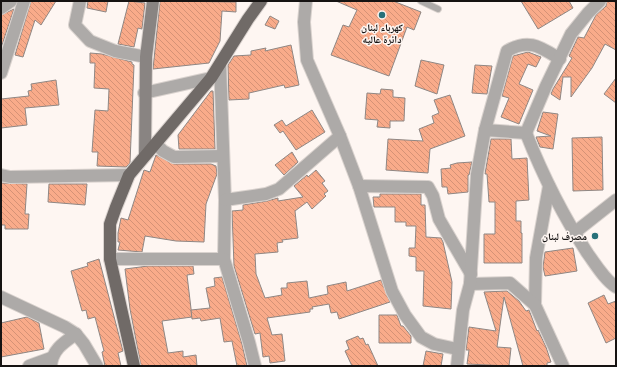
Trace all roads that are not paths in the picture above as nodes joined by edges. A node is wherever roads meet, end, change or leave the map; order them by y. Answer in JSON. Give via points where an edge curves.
{"nodes":[{"id":1,"x":11,"y":1,"type":"edge"},
{"id":2,"x":24,"y":1,"type":"edge"},
{"id":3,"x":80,"y":1,"type":"edge"},
{"id":4,"x":153,"y":1,"type":"edge"},
{"id":5,"x":262,"y":1,"type":"edge"},
{"id":6,"x":306,"y":1,"type":"edge"},
{"id":7,"x":421,"y":1,"type":"edge"},
{"id":8,"x":600,"y":1,"type":"edge"},
{"id":9,"x":1,"y":8,"type":"edge"},
{"id":10,"x":438,"y":9,"type":"dead end"},
{"id":11,"x":146,"y":57,"type":"junction"},
{"id":12,"x":560,"y":59,"type":"junction"},
{"id":13,"x":220,"y":64,"type":"junction"},
{"id":14,"x":1,"y":73,"type":"edge"},
{"id":15,"x":211,"y":78,"type":"junction"},
{"id":16,"x":144,"y":94,"type":"junction"},
{"id":17,"x":485,"y":130,"type":"junction"},
{"id":18,"x":526,"y":134,"type":"junction"},
{"id":19,"x":340,"y":136,"type":"junction"},
{"id":20,"x":156,"y":144,"type":"junction"},
{"id":21,"x":145,"y":155,"type":"junction"},
{"id":22,"x":222,"y":156,"type":"junction"},
{"id":23,"x":1,"y":175,"type":"edge"},
{"id":24,"x":129,"y":175,"type":"junction"},
{"id":25,"x":359,"y":186,"type":"junction"},
{"id":26,"x":549,"y":186,"type":"junction"},
{"id":27,"x":225,"y":200,"type":"junction"},
{"id":28,"x":616,"y":200,"type":"edge"},
{"id":29,"x":574,"y":233,"type":"junction"},
{"id":30,"x":110,"y":259,"type":"junction"},
{"id":31,"x":224,"y":259,"type":"junction"},
{"id":32,"x":470,"y":279,"type":"junction"},
{"id":33,"x":616,"y":287,"type":"edge"},
{"id":34,"x":1,"y":297,"type":"edge"},
{"id":35,"x":535,"y":305,"type":"junction"},
{"id":36,"x":76,"y":334,"type":"junction"},
{"id":37,"x":457,"y":349,"type":"junction"},
{"id":38,"x":51,"y":362,"type":"edge"},
{"id":39,"x":30,"y":366,"type":"edge"},
{"id":40,"x":97,"y":366,"type":"edge"},
{"id":41,"x":134,"y":366,"type":"edge"},
{"id":42,"x":255,"y":366,"type":"edge"},
{"id":43,"x":457,"y":366,"type":"edge"},
{"id":44,"x":563,"y":366,"type":"edge"}],
"edges":[{"from":1,"to":9,"type":"street"},
{"from":2,"to":14,"type":"street"},
{"from":3,"to":11,"type":"street","via":[[75,24],[90,42],[115,51]]},
{"from":4,"to":11,"type":"street"},
{"from":5,"to":13,"type":"main road"},
{"from":6,"to":19,"type":"street","via":[[304,22],[307,60]]},
{"from":7,"to":10,"type":"lane"},
{"from":8,"to":12,"type":"street","via":[[571,34]]},
{"from":11,"to":16,"type":"street"},
{"from":12,"to":17,"type":"street","via":[[526,43],[507,51]]},
{"from":12,"to":18,"type":"street"},
{"from":13,"to":15,"type":"main road"},
{"from":13,"to":22,"type":"street"},
{"from":15,"to":16,"type":"street"},
{"from":15,"to":20,"type":"main road"},
{"from":16,"to":21,"type":"street"},
{"from":17,"to":18,"type":"street"},
{"from":17,"to":32,"type":"street","via":[[477,174]]},
{"from":18,"to":26,"type":"street"},
{"from":19,"to":25,"type":"street"},
{"from":19,"to":27,"type":"street","via":[[279,189],[266,194]]},
{"from":20,"to":21,"type":"main road"},
{"from":20,"to":22,"type":"street","via":[[174,157]]},
{"from":21,"to":24,"type":"main road"},
{"from":22,"to":27,"type":"street"},
{"from":23,"to":24,"type":"street"},
{"from":24,"to":30,"type":"main road","via":[[110,224]]},
{"from":25,"to":32,"type":"street","via":[[428,187],[439,219]]},
{"from":25,"to":37,"type":"street","via":[[389,284],[405,315],[421,337],[434,344]]},
{"from":26,"to":29,"type":"street"},
{"from":26,"to":35,"type":"street","via":[[536,258]]},
{"from":27,"to":31,"type":"street"},
{"from":28,"to":29,"type":"street"},
{"from":29,"to":33,"type":"street","via":[[596,265]]},
{"from":30,"to":31,"type":"street"},
{"from":30,"to":41,"type":"main road"},
{"from":31,"to":42,"type":"street"},
{"from":32,"to":35,"type":"street","via":[[510,283]]},
{"from":32,"to":37,"type":"street"},
{"from":34,"to":36,"type":"street","via":[[66,326]]},
{"from":35,"to":44,"type":"street"},
{"from":36,"to":38,"type":"street","via":[[60,345]]},
{"from":36,"to":40,"type":"street"},
{"from":37,"to":43,"type":"street"},
{"from":38,"to":39,"type":"street"}]}
